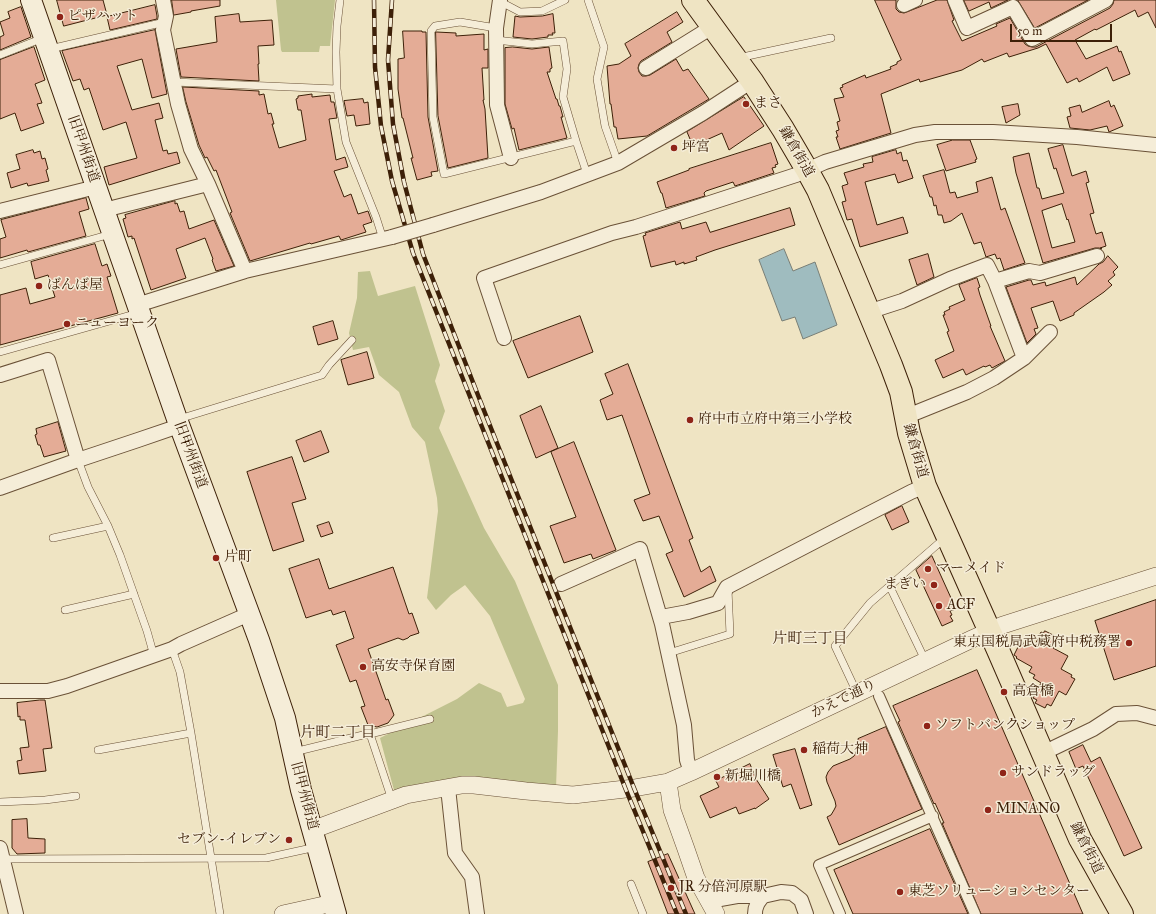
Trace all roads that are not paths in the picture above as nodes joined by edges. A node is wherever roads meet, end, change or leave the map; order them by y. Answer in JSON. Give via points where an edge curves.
{"nodes":[{"id":1,"x":31,"y":0,"type":"edge"},
{"id":2,"x":163,"y":0,"type":"edge"},
{"id":3,"x":340,"y":0,"type":"edge"},
{"id":4,"x":499,"y":0,"type":"edge"},
{"id":5,"x":565,"y":0,"type":"edge"},
{"id":6,"x":588,"y":0,"type":"edge"},
{"id":7,"x":693,"y":0,"type":"edge"},
{"id":8,"x":955,"y":0,"type":"edge"},
{"id":9,"x":1106,"y":0,"type":"edge"},
{"id":10,"x":164,"y":22,"type":"junction"},
{"id":11,"x":712,"y":27,"type":"junction"},
{"id":12,"x":496,"y":34,"type":"junction"},
{"id":13,"x":831,"y":38,"type":"dead end"},
{"id":14,"x":47,"y":44,"type":"junction"},
{"id":15,"x":0,"y":55,"type":"edge"},
{"id":16,"x":736,"y":59,"type":"junction"},
{"id":17,"x":646,"y":68,"type":"dead end"},
{"id":18,"x":752,"y":81,"type":"junction"},
{"id":19,"x":174,"y":82,"type":"junction"},
{"id":20,"x":337,"y":89,"type":"junction"},
{"id":21,"x":576,"y":141,"type":"junction"},
{"id":22,"x":1156,"y":144,"type":"edge"},
{"id":23,"x":511,"y":158,"type":"junction"},
{"id":24,"x":618,"y":163,"type":"junction"},
{"id":25,"x":807,"y":170,"type":"junction"},
{"id":26,"x":587,"y":174,"type":"junction"},
{"id":27,"x":208,"y":184,"type":"junction"},
{"id":28,"x":96,"y":187,"type":"junction"},
{"id":29,"x":104,"y":210,"type":"junction"},
{"id":30,"x":0,"y":211,"type":"edge"},
{"id":31,"x":113,"y":234,"type":"junction"},
{"id":32,"x":387,"y":238,"type":"junction"},
{"id":33,"x":1097,"y":256,"type":"dead end"},
{"id":34,"x":0,"y":265,"type":"edge"},
{"id":35,"x":245,"y":271,"type":"junction"},
{"id":36,"x":995,"y":281,"type":"junction"},
{"id":37,"x":139,"y":308,"type":"junction"},
{"id":38,"x":868,"y":312,"type":"junction"},
{"id":39,"x":1050,"y":332,"type":"dead end"},
{"id":40,"x":504,"y":338,"type":"dead end"},
{"id":41,"x":352,"y":340,"type":"dead end"},
{"id":42,"x":0,"y":352,"type":"edge"},
{"id":43,"x":1024,"y":358,"type":"junction"},
{"id":44,"x":0,"y":375,"type":"edge"},
{"id":45,"x":906,"y":416,"type":"junction"},
{"id":46,"x":178,"y":423,"type":"junction"},
{"id":47,"x":78,"y":460,"type":"junction"},
{"id":48,"x":925,"y":486,"type":"junction"},
{"id":49,"x":0,"y":488,"type":"edge"},
{"id":50,"x":108,"y":526,"type":"junction"},
{"id":51,"x":947,"y":536,"type":"junction"},
{"id":52,"x":53,"y":538,"type":"dead end"},
{"id":53,"x":1156,"y":576,"type":"edge"},
{"id":54,"x":561,"y":584,"type":"dead end"},
{"id":55,"x":727,"y":587,"type":"junction"},
{"id":56,"x":890,"y":587,"type":"junction"},
{"id":57,"x":134,"y":594,"type":"junction"},
{"id":58,"x":65,"y":610,"type":"dead end"},
{"id":59,"x":249,"y":614,"type":"junction"},
{"id":60,"x":661,"y":617,"type":"junction"},
{"id":61,"x":990,"y":631,"type":"junction"},
{"id":62,"x":172,"y":649,"type":"junction"},
{"id":63,"x":669,"y":653,"type":"junction"},
{"id":64,"x":154,"y":656,"type":"junction"},
{"id":65,"x":925,"y":660,"type":"junction"},
{"id":66,"x":0,"y":691,"type":"edge"},
{"id":67,"x":857,"y":693,"type":"junction"},
{"id":68,"x":879,"y":696,"type":"dead end"},
{"id":69,"x":1156,"y":718,"type":"edge"},
{"id":70,"x":430,"y":719,"type":"dead end"},
{"id":71,"x":191,"y":733,"type":"junction"},
{"id":72,"x":370,"y":734,"type":"junction"},
{"id":73,"x":98,"y":750,"type":"dead end"},
{"id":74,"x":292,"y":752,"type":"junction"},
{"id":75,"x":1043,"y":753,"type":"junction"},
{"id":76,"x":691,"y":772,"type":"junction"},
{"id":77,"x":668,"y":782,"type":"junction"},
{"id":78,"x":448,"y":788,"type":"junction"},
{"id":79,"x":76,"y":796,"type":"dead end"},
{"id":80,"x":392,"y":800,"type":"junction"},
{"id":81,"x":0,"y":802,"type":"edge"},
{"id":82,"x":933,"y":816,"type":"junction"},
{"id":83,"x":310,"y":839,"type":"junction"},
{"id":84,"x":2,"y":854,"type":"edge"},
{"id":85,"x":210,"y":858,"type":"junction"},
{"id":86,"x":631,"y":884,"type":"dead end"},
{"id":87,"x":763,"y":896,"type":"junction"},
{"id":88,"x":712,"y":907,"type":"edge"},
{"id":89,"x":334,"y":908,"type":"edge"},
{"id":90,"x":289,"y":913,"type":"edge"},
{"id":91,"x":16,"y":914,"type":"edge"},
{"id":92,"x":220,"y":914,"type":"edge"},
{"id":93,"x":477,"y":914,"type":"edge"},
{"id":94,"x":643,"y":914,"type":"edge"},
{"id":95,"x":755,"y":914,"type":"edge"},
{"id":96,"x":806,"y":914,"type":"edge"},
{"id":97,"x":840,"y":914,"type":"edge"},
{"id":98,"x":975,"y":914,"type":"edge"},
{"id":99,"x":1122,"y":914,"type":"edge"}],
"edges":[{"from":1,"to":14,"type":"main road","name":"旧甲州街道"},
{"from":2,"to":10,"type":"street","via":[[166,16]]},
{"from":3,"to":20,"type":"lane","via":[[336,52]]},
{"from":4,"to":5,"type":"lane","via":[[520,12],[542,11]]},
{"from":4,"to":12,"type":"street"},
{"from":6,"to":24,"type":"lane","via":[[604,47],[597,79],[605,126]]},
{"from":7,"to":11,"type":"main road","name":"鎌倉街道"},
{"from":8,"to":9,"type":"street","via":[[967,28],[1013,7],[1032,39]]},
{"from":10,"to":14,"type":"lane"},
{"from":10,"to":19,"type":"street","via":[[163,30]]},
{"from":11,"to":16,"type":"main road","name":"鎌倉街道"},
{"from":11,"to":17,"type":"street"},
{"from":12,"to":21,"type":"lane","via":[[532,44],[563,41],[567,69],[563,97]]},
{"from":12,"to":23,"type":"street","via":[[497,105]]},
{"from":12,"to":23,"type":"lane","via":[[460,22],[435,26],[431,31],[433,117],[444,174]]},
{"from":13,"to":16,"type":"lane"},
{"from":14,"to":15,"type":"lane"},
{"from":14,"to":28,"type":"main road","name":"旧甲州街道"},
{"from":16,"to":18,"type":"main road","name":"鎌倉街道"},
{"from":18,"to":24,"type":"street"},
{"from":18,"to":25,"type":"main road","name":"鎌倉街道"},
{"from":19,"to":20,"type":"lane"},
{"from":19,"to":27,"type":"street","via":[[191,149]]},
{"from":20,"to":32,"type":"lane","via":[[346,142]]},
{"from":21,"to":23,"type":"lane"},
{"from":21,"to":26,"type":"lane"},
{"from":22,"to":25,"type":"street","via":[[1077,137],[935,132],[844,155]]},
{"from":24,"to":26,"type":"street"},
{"from":25,"to":38,"type":"main road","name":"鎌倉街道","via":[[818,190]]},
{"from":25,"to":40,"type":"street","via":[[612,233],[484,278]]},
{"from":26,"to":32,"type":"street","bridge":true,"via":[[541,192]]},
{"from":27,"to":29,"type":"street"},
{"from":27,"to":35,"type":"street"},
{"from":28,"to":29,"type":"main road","name":"旧甲州街道"},
{"from":28,"to":30,"type":"street"},
{"from":29,"to":31,"type":"main road","name":"旧甲州街道"},
{"from":31,"to":34,"type":"lane"},
{"from":31,"to":37,"type":"main road","name":"旧甲州街道"},
{"from":32,"to":35,"type":"street"},
{"from":33,"to":36,"type":"street","via":[[1040,273],[1029,271]]},
{"from":35,"to":37,"type":"street"},
{"from":36,"to":38,"type":"street","via":[[988,265],[902,301]]},
{"from":36,"to":43,"type":"street"},
{"from":37,"to":42,"type":"lane"},
{"from":37,"to":46,"type":"main road","name":"旧甲州街道"},
{"from":38,"to":45,"type":"main road","name":"鎌倉街道","via":[[894,371]]},
{"from":39,"to":43,"type":"street"},
{"from":41,"to":46,"type":"lane","via":[[322,375]]},
{"from":43,"to":45,"type":"street","via":[[967,392]]},
{"from":44,"to":47,"type":"street","via":[[48,360]]},
{"from":45,"to":48,"type":"main road","name":"鎌倉街道"},
{"from":46,"to":47,"type":"street","via":[[138,440]]},
{"from":46,"to":59,"type":"main road","name":"旧甲州街道"},
{"from":47,"to":49,"type":"street"},
{"from":47,"to":50,"type":"lane","via":[[88,487]]},
{"from":48,"to":51,"type":"main road","name":"鎌倉街道"},
{"from":48,"to":55,"type":"street"},
{"from":50,"to":52,"type":"lane"},
{"from":50,"to":57,"type":"lane"},
{"from":51,"to":56,"type":"lane"},
{"from":51,"to":61,"type":"main road","name":"鎌倉街道"},
{"from":53,"to":61,"type":"street","name":"かえで通り"},
{"from":54,"to":60,"type":"street","via":[[640,548]]},
{"from":55,"to":60,"type":"street","via":[[718,603]]},
{"from":55,"to":63,"type":"lane","via":[[730,634]]},
{"from":56,"to":65,"type":"lane"},
{"from":56,"to":67,"type":"lane","via":[[870,603],[836,646]]},
{"from":57,"to":58,"type":"lane"},
{"from":57,"to":64,"type":"lane"},
{"from":59,"to":62,"type":"street"},
{"from":59,"to":74,"type":"main road","name":"旧甲州街道","via":[[284,718]]},
{"from":60,"to":63,"type":"street"},
{"from":61,"to":65,"type":"street","name":"かえで通り"},
{"from":61,"to":75,"type":"main road","name":"鎌倉街道"},
{"from":62,"to":64,"type":"street"},
{"from":62,"to":71,"type":"lane","via":[[180,672]]},
{"from":63,"to":76,"type":"street"},
{"from":64,"to":66,"type":"street","via":[[48,691]]},
{"from":65,"to":67,"type":"street","name":"かえで通り"},
{"from":67,"to":76,"type":"street","name":"かえで通り"},
{"from":68,"to":82,"type":"street"},
{"from":69,"to":75,"type":"street","via":[[1137,713],[1116,714],[1093,729]]},
{"from":70,"to":72,"type":"lane"},
{"from":71,"to":73,"type":"lane"},
{"from":71,"to":85,"type":"lane"},
{"from":72,"to":74,"type":"lane"},
{"from":72,"to":80,"type":"lane"},
{"from":74,"to":83,"type":"main road","name":"旧甲州街道"},
{"from":75,"to":99,"type":"main road","name":"鎌倉街道","via":[[1080,839]]},
{"from":76,"to":77,"type":"street","name":"かえで通り"},
{"from":77,"to":78,"type":"street","name":"かえで通り","via":[[573,794],[474,785]]},
{"from":77,"to":88,"type":"street","via":[[672,810],[696,878]]},
{"from":78,"to":80,"type":"street","name":"かえで通り"},
{"from":78,"to":93,"type":"street","via":[[455,853],[472,877]]},
{"from":79,"to":81,"type":"lane"},
{"from":80,"to":83,"type":"street","name":"かえで通り"},
{"from":82,"to":97,"type":"street","via":[[819,865]]},
{"from":82,"to":98,"type":"street"},
{"from":83,"to":85,"type":"lane","via":[[266,858]]},
{"from":83,"to":89,"type":"main road","name":"旧甲州街道"},
{"from":84,"to":85,"type":"lane"},
{"from":84,"to":91,"type":"street"},
{"from":85,"to":92,"type":"lane"},
{"from":86,"to":94,"type":"lane"},
{"from":87,"to":88,"type":"street","via":[[737,896]]},
{"from":87,"to":95,"type":"street","via":[[755,908]]},
{"from":87,"to":96,"type":"street","via":[[781,892],[792,893],[801,900]]},
{"from":89,"to":90,"type":"street"}]}
